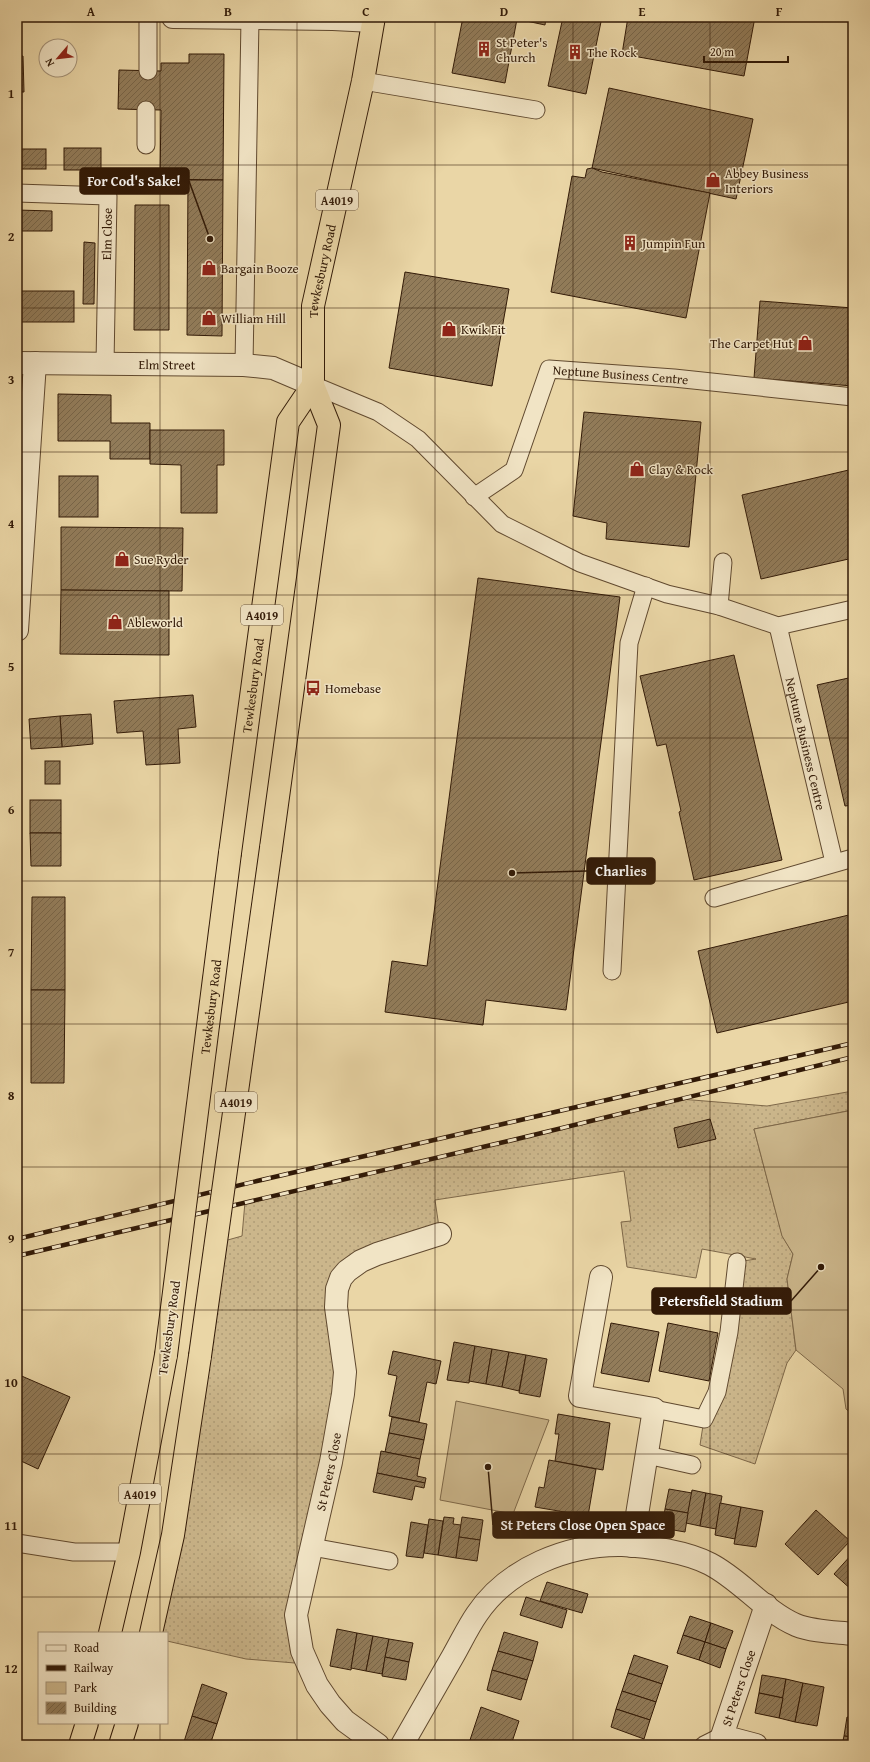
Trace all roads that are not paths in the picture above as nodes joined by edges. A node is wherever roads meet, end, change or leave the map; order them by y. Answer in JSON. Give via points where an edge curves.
{"nodes":[{"id":1,"x":148,"y":17,"type":"edge"},
{"id":2,"x":173,"y":17,"type":"edge"},
{"id":3,"x":250,"y":19,"type":"junction"},
{"id":4,"x":373,"y":19,"type":"edge"},
{"id":5,"x":148,"y":71,"type":"dead end"},
{"id":6,"x":363,"y":81,"type":"junction"},
{"id":7,"x":146,"y":110,"type":"dead end"},
{"id":8,"x":536,"y":110,"type":"dead end"},
{"id":9,"x":146,"y":145,"type":"dead end"},
{"id":10,"x":17,"y":193,"type":"edge"},
{"id":11,"x":26,"y":363,"type":"edge"},
{"id":12,"x":104,"y":364,"type":"junction"},
{"id":13,"x":244,"y":365,"type":"junction"},
{"id":14,"x":313,"y":385,"type":"junction"},
{"id":15,"x":853,"y":397,"type":"edge"},
{"id":16,"x":474,"y":497,"type":"junction"},
{"id":17,"x":723,"y":562,"type":"dead end"},
{"id":18,"x":646,"y":586,"type":"junction"},
{"id":19,"x":719,"y":606,"type":"junction"},
{"id":20,"x":853,"y":609,"type":"edge"},
{"id":21,"x":778,"y":626,"type":"junction"},
{"id":22,"x":17,"y":630,"type":"edge"},
{"id":23,"x":853,"y":858,"type":"edge"},
{"id":24,"x":834,"y":862,"type":"junction"},
{"id":25,"x":714,"y":898,"type":"dead end"},
{"id":26,"x":612,"y":971,"type":"dead end"},
{"id":27,"x":440,"y":1234,"type":"dead end"},
{"id":28,"x":737,"y":1262,"type":"dead end"},
{"id":29,"x":601,"y":1276,"type":"dead end"},
{"id":30,"x":654,"y":1409,"type":"junction"},
{"id":31,"x":647,"y":1455,"type":"junction"},
{"id":32,"x":692,"y":1465,"type":"dead end"},
{"id":33,"x":17,"y":1543,"type":"edge"},
{"id":34,"x":632,"y":1546,"type":"junction"},
{"id":35,"x":312,"y":1547,"type":"junction"},
{"id":36,"x":129,"y":1552,"type":"junction"},
{"id":37,"x":389,"y":1561,"type":"dead end"},
{"id":38,"x":766,"y":1605,"type":"junction"},
{"id":39,"x":110,"y":1632,"type":"edge"},
{"id":40,"x":151,"y":1632,"type":"edge"},
{"id":41,"x":853,"y":1634,"type":"edge"},
{"id":42,"x":87,"y":1724,"type":"edge"},
{"id":43,"x":127,"y":1724,"type":"edge"},
{"id":44,"x":713,"y":1741,"type":"edge"},
{"id":45,"x":80,"y":1745,"type":"edge"},
{"id":46,"x":120,"y":1745,"type":"edge"},
{"id":47,"x":378,"y":1745,"type":"edge"},
{"id":48,"x":402,"y":1745,"type":"edge"},
{"id":49,"x":756,"y":1745,"type":"edge"}],
"edges":[{"from":1,"to":5,"type":"lane"},
{"from":2,"to":3,"type":"street"},
{"from":3,"to":4,"type":"street"},
{"from":3,"to":13,"type":"lane"},
{"from":4,"to":6,"type":"highway","name":"Tewkesbury Road","number":"A4019"},
{"from":6,"to":8,"type":"lane"},
{"from":6,"to":14,"type":"highway","name":"Tewkesbury Road","number":"A4019","via":[[313,306]]},
{"from":7,"to":9,"type":"lane"},
{"from":10,"to":12,"type":"lane","name":"Elm Close","via":[[108,196]]},
{"from":11,"to":12,"type":"street","name":"Elm Street"},
{"from":11,"to":22,"type":"street"},
{"from":12,"to":13,"type":"street","name":"Elm Street"},
{"from":13,"to":14,"type":"street","name":"Elm Street","via":[[273,368]]},
{"from":14,"to":16,"type":"lane","via":[[378,412],[418,439]]},
{"from":14,"to":36,"type":"highway","name":"Tewkesbury Road","number":"A4019","bridge":true,"via":[[288,422],[166,1355]]},
{"from":14,"to":40,"type":"highway","name":"Tewkesbury Road","number":"A4019","bridge":true,"via":[[329,426],[200,1356],[173,1535]]},
{"from":15,"to":16,"type":"lane","name":"Neptune Business Centre","via":[[549,368],[514,470]]},
{"from":16,"to":18,"type":"lane","via":[[502,524],[580,563]]},
{"from":17,"to":19,"type":"lane"},
{"from":18,"to":19,"type":"lane","via":[[667,594]]},
{"from":18,"to":26,"type":"lane","via":[[629,643]]},
{"from":19,"to":21,"type":"lane"},
{"from":20,"to":21,"type":"lane"},
{"from":21,"to":24,"type":"lane","name":"Neptune Business Centre"},
{"from":23,"to":24,"type":"lane"},
{"from":24,"to":25,"type":"lane"},
{"from":27,"to":35,"type":"street","name":"St Peters Close","via":[[361,1261],[346,1270],[341,1278],[335,1297],[345,1372],[343,1394]]},
{"from":28,"to":30,"type":"lane","via":[[729,1332],[717,1392],[704,1419]]},
{"from":29,"to":30,"type":"street","via":[[580,1396]]},
{"from":30,"to":31,"type":"street"},
{"from":31,"to":32,"type":"lane"},
{"from":31,"to":34,"type":"street"},
{"from":33,"to":36,"type":"lane","via":[[74,1552]]},
{"from":34,"to":38,"type":"street","via":[[709,1563],[725,1572]]},
{"from":34,"to":48,"type":"street","via":[[608,1545],[560,1554],[528,1568],[494,1594],[477,1613]]},
{"from":35,"to":37,"type":"lane"},
{"from":35,"to":47,"type":"street","name":"St Peters Close","via":[[296,1615],[299,1638],[307,1664],[330,1704],[345,1721]]},
{"from":36,"to":39,"type":"highway","name":"Tewkesbury Road","number":"A4019"},
{"from":38,"to":41,"type":"street","via":[[775,1613],[798,1625],[810,1629]]},
{"from":38,"to":44,"type":"street","name":"St Peters Close"},
{"from":42,"to":45,"type":"highway"},
{"from":43,"to":46,"type":"highway"},
{"from":44,"to":49,"type":"street","name":"St Peters Close"}]}
